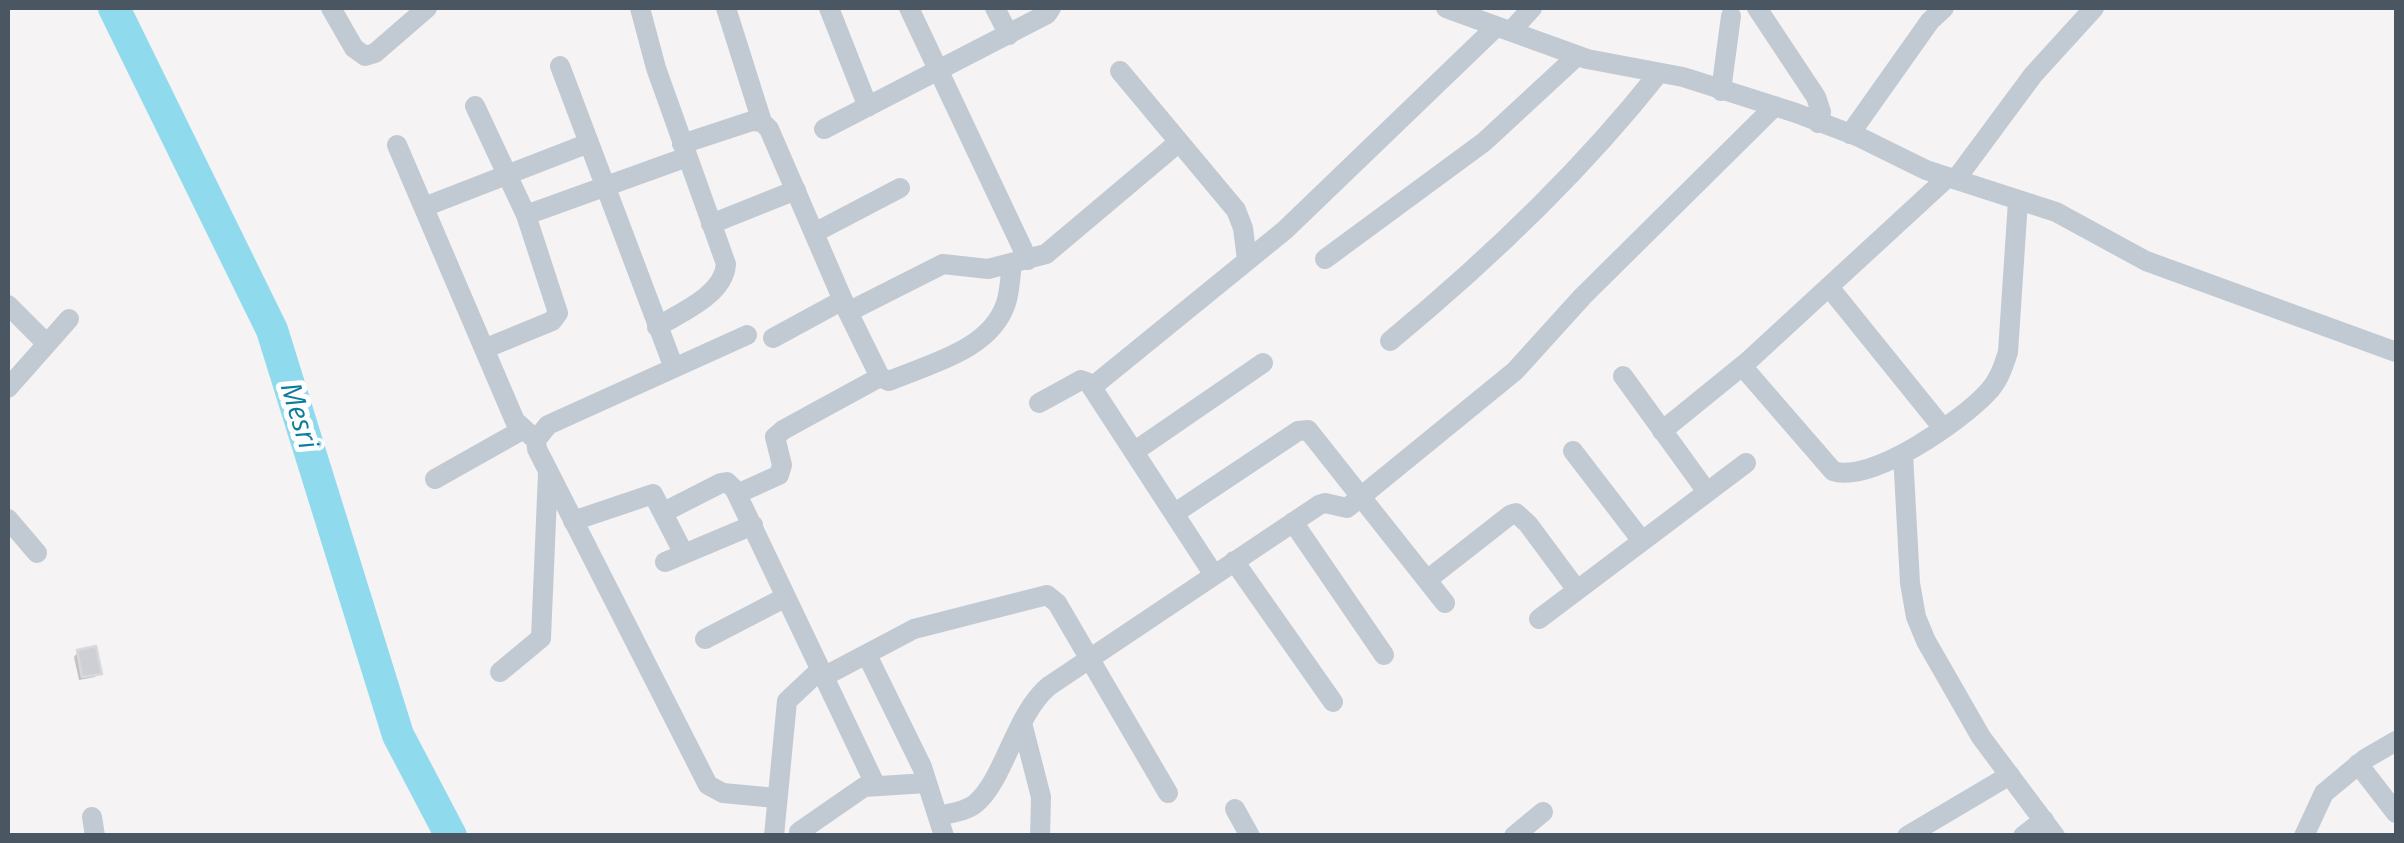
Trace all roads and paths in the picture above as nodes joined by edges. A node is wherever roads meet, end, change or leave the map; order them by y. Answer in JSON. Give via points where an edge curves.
{"nodes":[{"id":1,"x":331,"y":8,"type":"edge"},
{"id":2,"x":391,"y":8,"type":"edge"},
{"id":3,"x":426,"y":8,"type":"edge"},
{"id":4,"x":640,"y":8,"type":"edge"},
{"id":5,"x":726,"y":8,"type":"edge"},
{"id":6,"x":829,"y":8,"type":"edge"},
{"id":7,"x":909,"y":8,"type":"edge"},
{"id":8,"x":995,"y":8,"type":"edge"},
{"id":9,"x":1051,"y":8,"type":"edge"},
{"id":10,"x":1446,"y":8,"type":"edge"},
{"id":11,"x":1532,"y":8,"type":"edge"},
{"id":12,"x":1944,"y":8,"type":"edge"},
{"id":13,"x":2094,"y":8,"type":"edge"},
{"id":14,"x":1740,"y":10,"type":"edge"},
{"id":15,"x":404,"y":28,"type":"junction"},
{"id":16,"x":1504,"y":29,"type":"junction"},
{"id":17,"x":1009,"y":35,"type":"junction"},
{"id":18,"x":1577,"y":56,"type":"junction"},
{"id":19,"x":560,"y":66,"type":"dead end"},
{"id":20,"x":1120,"y":71,"type":"dead end"},
{"id":21,"x":939,"y":72,"type":"junction"},
{"id":22,"x":1658,"y":74,"type":"junction"},
{"id":23,"x":1720,"y":91,"type":"junction"},
{"id":24,"x":474,"y":106,"type":"dead end"},
{"id":25,"x":1775,"y":106,"type":"junction"},
{"id":26,"x":868,"y":107,"type":"junction"},
{"id":27,"x":762,"y":122,"type":"junction"},
{"id":28,"x":1818,"y":123,"type":"junction"},
{"id":29,"x":824,"y":129,"type":"dead end"},
{"id":30,"x":1850,"y":134,"type":"junction"},
{"id":31,"x":1180,"y":142,"type":"junction"},
{"id":32,"x":589,"y":143,"type":"junction"},
{"id":33,"x":397,"y":145,"type":"dead end"},
{"id":34,"x":684,"y":150,"type":"junction"},
{"id":35,"x":506,"y":174,"type":"junction"},
{"id":36,"x":1952,"y":178,"type":"junction"},
{"id":37,"x":605,"y":186,"type":"junction"},
{"id":38,"x":900,"y":188,"type":"dead end"},
{"id":39,"x":796,"y":190,"type":"junction"},
{"id":40,"x":2018,"y":200,"type":"junction"},
{"id":41,"x":424,"y":207,"type":"junction"},
{"id":42,"x":526,"y":215,"type":"junction"},
{"id":43,"x":711,"y":224,"type":"junction"},
{"id":44,"x":814,"y":233,"type":"junction"},
{"id":45,"x":1325,"y":259,"type":"dead end"},
{"id":46,"x":1247,"y":260,"type":"junction"},
{"id":47,"x":1020,"y":262,"type":"junction"},
{"id":48,"x":1829,"y":287,"type":"junction"},
{"id":49,"x":8,"y":305,"type":"edge"},
{"id":50,"x":845,"y":306,"type":"junction"},
{"id":51,"x":69,"y":319,"type":"dead end"},
{"id":52,"x":657,"y":327,"type":"junction"},
{"id":53,"x":746,"y":335,"type":"dead end"},
{"id":54,"x":773,"y":338,"type":"dead end"},
{"id":55,"x":1390,"y":340,"type":"dead end"},
{"id":56,"x":46,"y":344,"type":"junction"},
{"id":57,"x":484,"y":349,"type":"junction"},
{"id":58,"x":2396,"y":352,"type":"edge"},
{"id":59,"x":1263,"y":363,"type":"dead end"},
{"id":60,"x":1742,"y":366,"type":"junction"},
{"id":61,"x":674,"y":368,"type":"junction"},
{"id":62,"x":1623,"y":376,"type":"dead end"},
{"id":63,"x":880,"y":377,"type":"junction"},
{"id":64,"x":8,"y":388,"type":"edge"},
{"id":65,"x":1092,"y":388,"type":"junction"},
{"id":66,"x":1038,"y":402,"type":"dead end"},
{"id":67,"x":1942,"y":428,"type":"junction"},
{"id":68,"x":1662,"y":431,"type":"junction"},
{"id":69,"x":529,"y":435,"type":"junction"},
{"id":70,"x":1134,"y":450,"type":"junction"},
{"id":71,"x":1573,"y":451,"type":"dead end"},
{"id":72,"x":1903,"y":454,"type":"junction"},
{"id":73,"x":1746,"y":462,"type":"dead end"},
{"id":74,"x":548,"y":470,"type":"junction"},
{"id":75,"x":435,"y":479,"type":"dead end"},
{"id":76,"x":1707,"y":492,"type":"junction"},
{"id":77,"x":737,"y":494,"type":"junction"},
{"id":78,"x":1362,"y":496,"type":"junction"},
{"id":79,"x":664,"y":512,"type":"junction"},
{"id":80,"x":1175,"y":514,"type":"junction"},
{"id":81,"x":8,"y":520,"type":"edge"},
{"id":82,"x":573,"y":522,"type":"junction"},
{"id":83,"x":1293,"y":522,"type":"junction"},
{"id":84,"x":753,"y":525,"type":"junction"},
{"id":85,"x":1642,"y":541,"type":"junction"},
{"id":86,"x":38,"y":553,"type":"dead end"},
{"id":87,"x":1234,"y":562,"type":"junction"},
{"id":88,"x":1214,"y":575,"type":"junction"},
{"id":89,"x":1426,"y":580,"type":"junction"},
{"id":90,"x":1577,"y":590,"type":"junction"},
{"id":91,"x":786,"y":597,"type":"junction"},
{"id":92,"x":1444,"y":603,"type":"dead end"},
{"id":93,"x":1539,"y":619,"type":"dead end"},
{"id":94,"x":705,"y":638,"type":"dead end"},
{"id":95,"x":867,"y":656,"type":"junction"},
{"id":96,"x":1384,"y":656,"type":"dead end"},
{"id":97,"x":1090,"y":658,"type":"junction"},
{"id":98,"x":500,"y":672,"type":"dead end"},
{"id":99,"x":821,"y":673,"type":"junction"},
{"id":100,"x":1333,"y":702,"type":"dead end"},
{"id":101,"x":1022,"y":723,"type":"junction"},
{"id":102,"x":2396,"y":741,"type":"edge"},
{"id":103,"x":2358,"y":764,"type":"junction"},
{"id":104,"x":2010,"y":776,"type":"junction"},
{"id":105,"x":927,"y":782,"type":"junction"},
{"id":106,"x":874,"y":784,"type":"junction"},
{"id":107,"x":1168,"y":793,"type":"dead end"},
{"id":108,"x":776,"y":798,"type":"junction"},
{"id":109,"x":1235,"y":809,"type":"dead end"},
{"id":110,"x":1543,"y":812,"type":"dead end"},
{"id":111,"x":2396,"y":814,"type":"edge"},
{"id":112,"x":941,"y":826,"type":"edge"},
{"id":113,"x":774,"y":828,"type":"edge"},
{"id":114,"x":2050,"y":828,"type":"edge"},
{"id":115,"x":804,"y":834,"type":"edge"},
{"id":116,"x":1040,"y":836,"type":"edge"},
{"id":117,"x":1250,"y":836,"type":"edge"},
{"id":118,"x":1514,"y":836,"type":"edge"},
{"id":119,"x":1906,"y":836,"type":"edge"},
{"id":120,"x":2024,"y":836,"type":"edge"},
{"id":121,"x":2304,"y":836,"type":"edge"}],
"edges":[{"from":1,"to":15,"type":"street","via":[[365,56]]},
{"from":2,"to":15,"type":"street"},
{"from":3,"to":15,"type":"street"},
{"from":4,"to":34,"type":"street"},
{"from":5,"to":27,"type":"street"},
{"from":6,"to":26,"type":"street"},
{"from":7,"to":21,"type":"street"},
{"from":8,"to":17,"type":"street"},
{"from":9,"to":17,"type":"street"},
{"from":10,"to":16,"type":"street"},
{"from":11,"to":16,"type":"street"},
{"from":12,"to":30,"type":"street"},
{"from":13,"to":36,"type":"street"},
{"from":14,"to":23,"type":"street"},
{"from":14,"to":28,"type":"street","via":[[1816,97]]},
{"from":16,"to":18,"type":"street"},
{"from":16,"to":46,"type":"street"},
{"from":17,"to":21,"type":"street"},
{"from":18,"to":22,"type":"street"},
{"from":18,"to":45,"type":"street","via":[[1484,142]]},
{"from":19,"to":32,"type":"street"},
{"from":20,"to":31,"type":"street"},
{"from":21,"to":26,"type":"street"},
{"from":21,"to":47,"type":"street"},
{"from":22,"to":23,"type":"street"},
{"from":22,"to":55,"type":"street","via":[[1562,186]]},
{"from":23,"to":25,"type":"street"},
{"from":24,"to":35,"type":"street"},
{"from":25,"to":28,"type":"street"},
{"from":25,"to":78,"type":"street","via":[[1515,371]]},
{"from":26,"to":29,"type":"street"},
{"from":27,"to":34,"type":"street"},
{"from":27,"to":39,"type":"street"},
{"from":28,"to":30,"type":"street"},
{"from":30,"to":36,"type":"street"},
{"from":31,"to":46,"type":"street","via":[[1236,210]]},
{"from":31,"to":47,"type":"street","via":[[1060,245]]},
{"from":32,"to":35,"type":"street"},
{"from":32,"to":37,"type":"street"},
{"from":33,"to":41,"type":"street"},
{"from":34,"to":37,"type":"street"},
{"from":34,"to":43,"type":"street"},
{"from":35,"to":41,"type":"street"},
{"from":35,"to":42,"type":"street"},
{"from":36,"to":40,"type":"street"},
{"from":36,"to":48,"type":"street"},
{"from":37,"to":42,"type":"street"},
{"from":37,"to":52,"type":"street"},
{"from":38,"to":44,"type":"street"},
{"from":39,"to":43,"type":"street"},
{"from":39,"to":44,"type":"street"},
{"from":40,"to":58,"type":"street","via":[[2056,212],[2146,260]]},
{"from":40,"to":67,"type":"street","via":[[2008,352],[2000,375]]},
{"from":41,"to":57,"type":"street"},
{"from":42,"to":57,"type":"street","via":[[558,313]]},
{"from":43,"to":52,"type":"street","via":[[726,264],[722,283]]},
{"from":44,"to":50,"type":"street"},
{"from":46,"to":65,"type":"street"},
{"from":47,"to":50,"type":"street","via":[[981,270],[942,264]]},
{"from":47,"to":63,"type":"street","via":[[1002,314],[980,340],[889,381]]},
{"from":48,"to":60,"type":"street"},
{"from":48,"to":67,"type":"street"},
{"from":49,"to":56,"type":"street"},
{"from":50,"to":54,"type":"street"},
{"from":50,"to":63,"type":"street"},
{"from":51,"to":56,"type":"street"},
{"from":52,"to":61,"type":"street"},
{"from":53,"to":61,"type":"street"},
{"from":56,"to":64,"type":"street"},
{"from":57,"to":69,"type":"street"},
{"from":59,"to":70,"type":"street"},
{"from":60,"to":68,"type":"street"},
{"from":60,"to":72,"type":"street","via":[[1833,470],[1868,470]]},
{"from":61,"to":69,"type":"street"},
{"from":62,"to":68,"type":"street"},
{"from":63,"to":77,"type":"street","via":[[778,433],[780,475]]},
{"from":65,"to":66,"type":"street","via":[[1081,380]]},
{"from":65,"to":70,"type":"street"},
{"from":67,"to":72,"type":"street"},
{"from":68,"to":76,"type":"street"},
{"from":69,"to":74,"type":"street"},
{"from":69,"to":75,"type":"street"},
{"from":70,"to":80,"type":"street"},
{"from":71,"to":85,"type":"street"},
{"from":72,"to":104,"type":"street","via":[[1916,617],[1981,737]]},
{"from":73,"to":76,"type":"street"},
{"from":74,"to":82,"type":"street"},
{"from":74,"to":98,"type":"street","via":[[541,638]]},
{"from":76,"to":85,"type":"street"},
{"from":77,"to":79,"type":"street","via":[[721,483]]},
{"from":77,"to":84,"type":"street"},
{"from":78,"to":80,"type":"street","via":[[1312,433],[1302,430]]},
{"from":78,"to":83,"type":"street","via":[[1344,508],[1319,505]]},
{"from":78,"to":89,"type":"street"},
{"from":79,"to":82,"type":"street","via":[[649,493]]},
{"from":79,"to":84,"type":"street","via":[[674,558]]},
{"from":80,"to":88,"type":"street"},
{"from":81,"to":86,"type":"street"},
{"from":82,"to":108,"type":"street","via":[[708,785],[723,793]]},
{"from":83,"to":87,"type":"street"},
{"from":83,"to":96,"type":"street"},
{"from":84,"to":91,"type":"street"},
{"from":85,"to":90,"type":"street"},
{"from":87,"to":88,"type":"street"},
{"from":87,"to":100,"type":"street"},
{"from":88,"to":97,"type":"street"},
{"from":89,"to":90,"type":"street","via":[[1516,514]]},
{"from":89,"to":92,"type":"street"},
{"from":90,"to":93,"type":"street"},
{"from":91,"to":94,"type":"street"},
{"from":91,"to":99,"type":"street"},
{"from":95,"to":97,"type":"street","via":[[914,629],[1039,594],[1053,598]]},
{"from":95,"to":99,"type":"street"},
{"from":95,"to":105,"type":"street"},
{"from":97,"to":101,"type":"street","via":[[1040,694]]},
{"from":97,"to":107,"type":"street"},
{"from":99,"to":106,"type":"street"},
{"from":99,"to":108,"type":"street","via":[[786,701]]},
{"from":101,"to":112,"type":"street","via":[[977,803]]},
{"from":101,"to":116,"type":"street","via":[[1041,797]]},
{"from":102,"to":103,"type":"street"},
{"from":103,"to":111,"type":"street"},
{"from":103,"to":121,"type":"street","via":[[2324,793]]},
{"from":104,"to":114,"type":"street"},
{"from":104,"to":119,"type":"street"},
{"from":105,"to":106,"type":"street"},
{"from":105,"to":112,"type":"street"},
{"from":106,"to":115,"type":"street"},
{"from":108,"to":113,"type":"street"},
{"from":109,"to":117,"type":"street"},
{"from":110,"to":118,"type":"street"},
{"from":113,"to":115,"type":"street"},
{"from":114,"to":120,"type":"street"}]}
